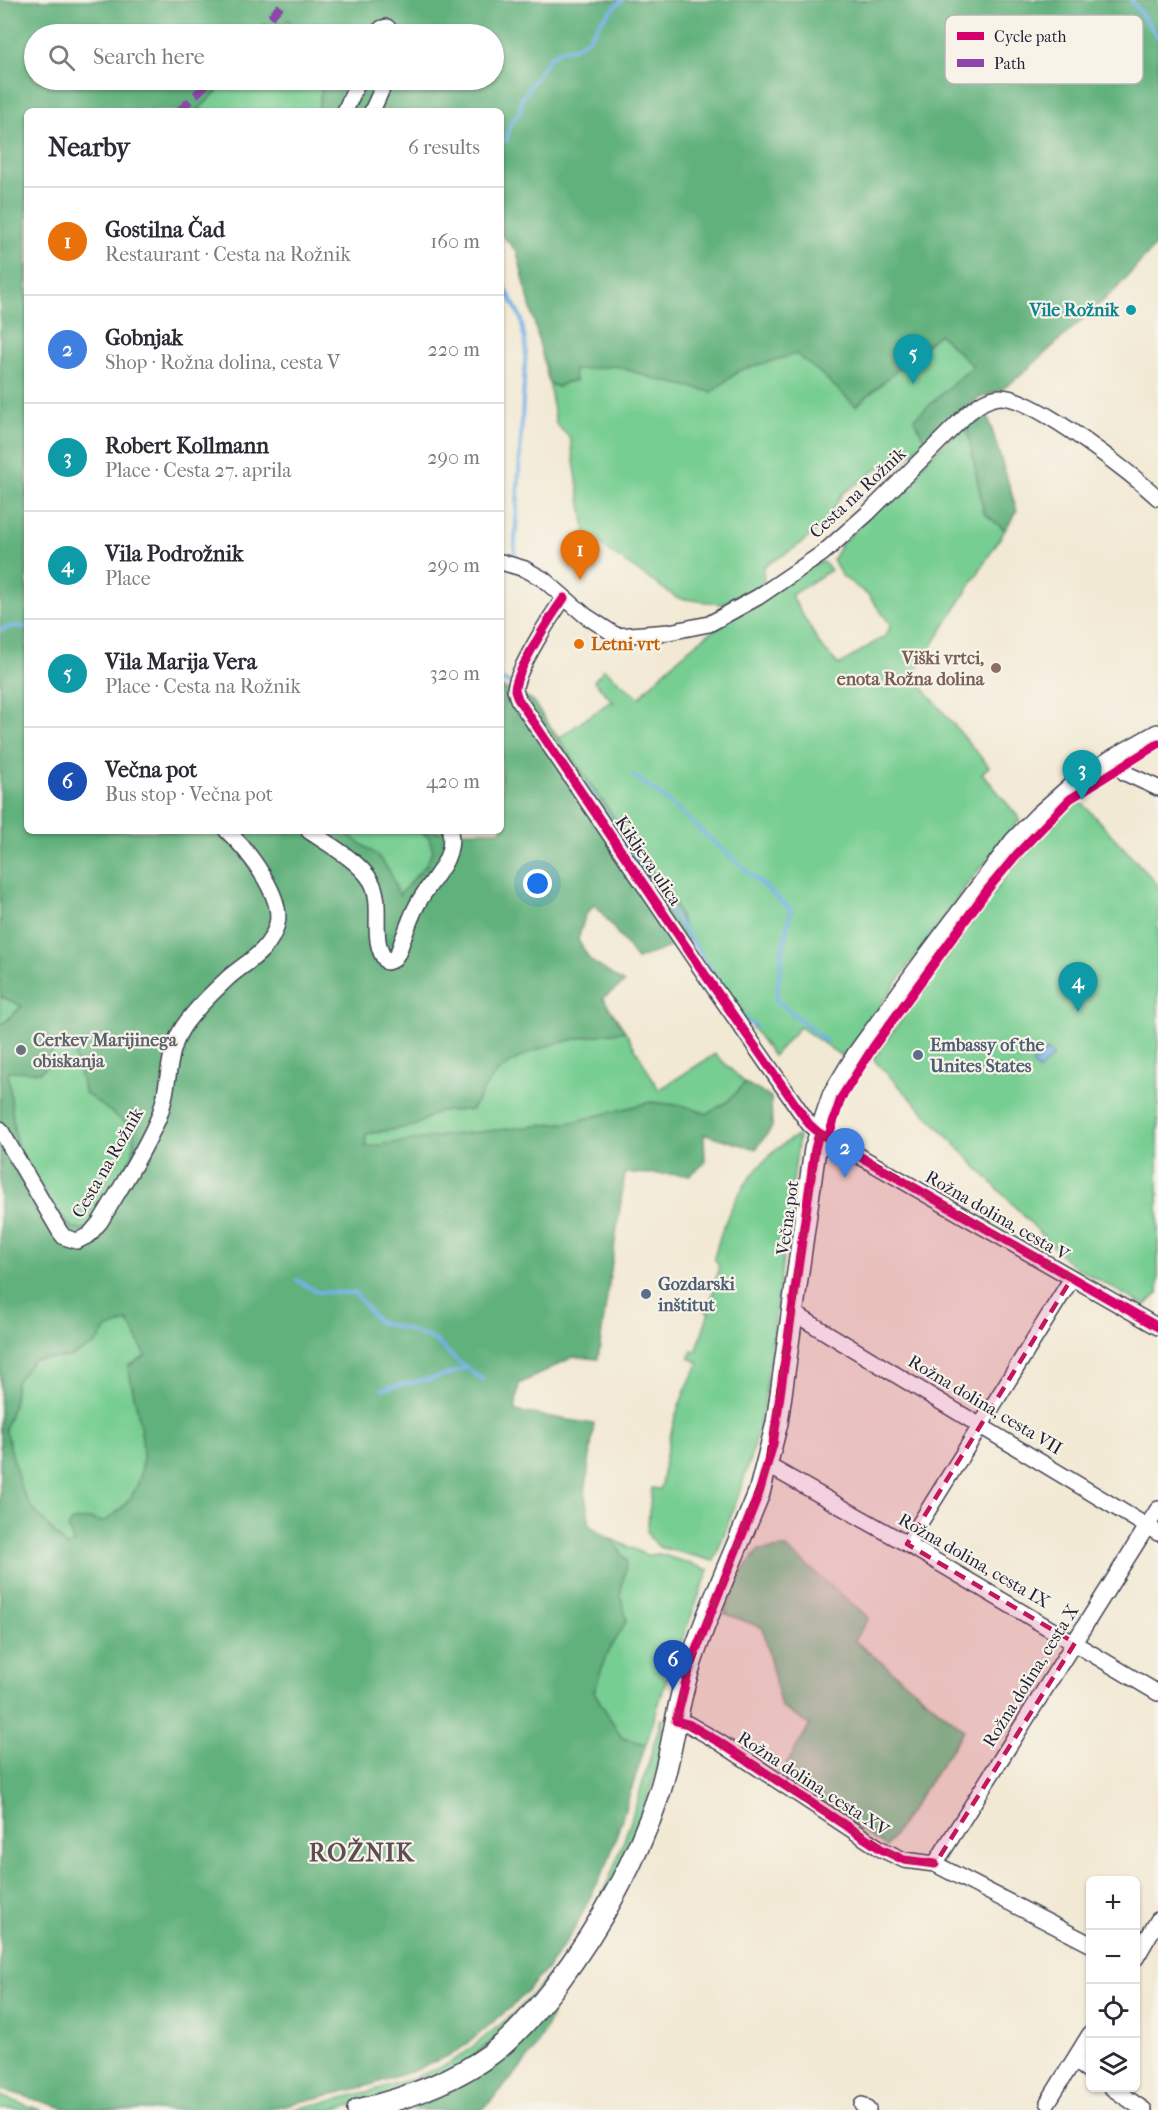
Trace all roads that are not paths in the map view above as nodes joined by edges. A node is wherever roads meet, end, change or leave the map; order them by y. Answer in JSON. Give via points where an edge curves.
{"nodes":[{"id":1,"x":354,"y":90,"type":"edge"},
{"id":2,"x":381,"y":90,"type":"edge"},
{"id":3,"x":346,"y":108,"type":"edge"},
{"id":4,"x":373,"y":108,"type":"edge"},
{"id":5,"x":1158,"y":498,"type":"edge"},
{"id":6,"x":504,"y":563,"type":"edge"},
{"id":7,"x":564,"y":598,"type":"junction"},
{"id":8,"x":1158,"y":735,"type":"edge"},
{"id":9,"x":1112,"y":760,"type":"junction"},
{"id":10,"x":1158,"y":788,"type":"edge"},
{"id":11,"x":231,"y":834,"type":"edge"},
{"id":12,"x":313,"y":834,"type":"edge"},
{"id":13,"x":450,"y":834,"type":"edge"},
{"id":14,"x":0,"y":1129,"type":"edge"},
{"id":15,"x":819,"y":1133,"type":"junction"},
{"id":16,"x":1072,"y":1278,"type":"junction"},
{"id":17,"x":792,"y":1312,"type":"junction"},
{"id":18,"x":1158,"y":1327,"type":"edge"},
{"id":19,"x":981,"y":1425,"type":"junction"},
{"id":20,"x":767,"y":1465,"type":"junction"},
{"id":21,"x":1158,"y":1509,"type":"edge"},
{"id":22,"x":1153,"y":1529,"type":"edge"},
{"id":23,"x":907,"y":1544,"type":"junction"},
{"id":24,"x":1075,"y":1642,"type":"junction"},
{"id":25,"x":1158,"y":1693,"type":"edge"},
{"id":26,"x":676,"y":1721,"type":"junction"},
{"id":27,"x":935,"y":1864,"type":"junction"},
{"id":28,"x":1155,"y":1931,"type":"edge"},
{"id":29,"x":1086,"y":1942,"type":"edge"},
{"id":30,"x":1140,"y":1952,"type":"edge"},
{"id":31,"x":1088,"y":2038,"type":"edge"},
{"id":32,"x":1074,"y":2061,"type":"junction"},
{"id":33,"x":1086,"y":2069,"type":"edge"},
{"id":34,"x":1117,"y":2092,"type":"edge"},
{"id":35,"x":1048,"y":2102,"type":"dead end"},
{"id":36,"x":358,"y":2110,"type":"edge"},
{"id":37,"x":1142,"y":2110,"type":"edge"}],
"edges":[{"from":1,"to":3,"type":"street"},
{"from":2,"to":4,"type":"street"},
{"from":5,"to":7,"type":"street","name":"Cesta na Rožnik","via":[[1128,470],[1069,430],[1021,402],[1000,397],[968,413],[823,553],[709,624],[617,636]]},
{"from":6,"to":7,"type":"street","name":"Cesta na Rožnik","via":[[534,574]]},
{"from":7,"to":15,"type":"street","name":"Kikljeva ulica","via":[[523,668],[516,687],[518,699],[717,993]]},
{"from":8,"to":9,"type":"main road","name":"Večna pot"},
{"from":9,"to":10,"type":"street","via":[[1125,773]]},
{"from":9,"to":15,"type":"main road","name":"Večna pot","via":[[1054,803],[996,866],[850,1066]]},
{"from":11,"to":14,"type":"street","name":"Cesta na Rožnik","via":[[251,858],[272,894],[278,907],[277,924],[260,955],[223,984],[183,1028],[173,1048],[158,1118],[89,1235],[77,1241],[64,1237]]},
{"from":12,"to":13,"type":"street","via":[[341,853],[371,882],[378,907],[382,956],[387,962],[398,953],[417,904],[443,867],[451,845]]},
{"from":15,"to":16,"type":"street","name":"Rožna dolina, cesta V"},
{"from":15,"to":17,"type":"main road","name":"Večna pot"},
{"from":16,"to":18,"type":"street","name":"Rožna dolina, cesta V"},
{"from":16,"to":19,"type":"street"},
{"from":17,"to":19,"type":"street","name":"Rožna dolina, cesta VII"},
{"from":17,"to":20,"type":"main road","name":"Večna pot","via":[[777,1423]]},
{"from":19,"to":22,"type":"street","name":"Rožna dolina, cesta VII"},
{"from":19,"to":23,"type":"street"},
{"from":20,"to":23,"type":"street","name":"Rožna dolina, cesta IX"},
{"from":20,"to":26,"type":"main road","name":"Večna pot","via":[[690,1665]]},
{"from":21,"to":22,"type":"street","name":"Rožna dolina, cesta X"},
{"from":22,"to":24,"type":"street","name":"Rožna dolina, cesta X"},
{"from":23,"to":24,"type":"street","name":"Rožna dolina, cesta IX"},
{"from":24,"to":25,"type":"street","name":"Rožna dolina, cesta IX"},
{"from":24,"to":27,"type":"street","name":"Rožna dolina, cesta X"},
{"from":26,"to":27,"type":"street","name":"Rožna dolina, cesta XV","via":[[719,1742],[881,1850],[904,1860]]},
{"from":26,"to":36,"type":"main road","name":"Večna pot","via":[[659,1795],[632,1859],[600,1922],[527,2021],[491,2054],[454,2077],[418,2093]]},
{"from":27,"to":29,"type":"street","name":"Rožna dolina, cesta XV"},
{"from":28,"to":30,"type":"street"},
{"from":31,"to":32,"type":"street"},
{"from":32,"to":33,"type":"street"},
{"from":32,"to":35,"type":"street"},
{"from":34,"to":37,"type":"street"}]}
